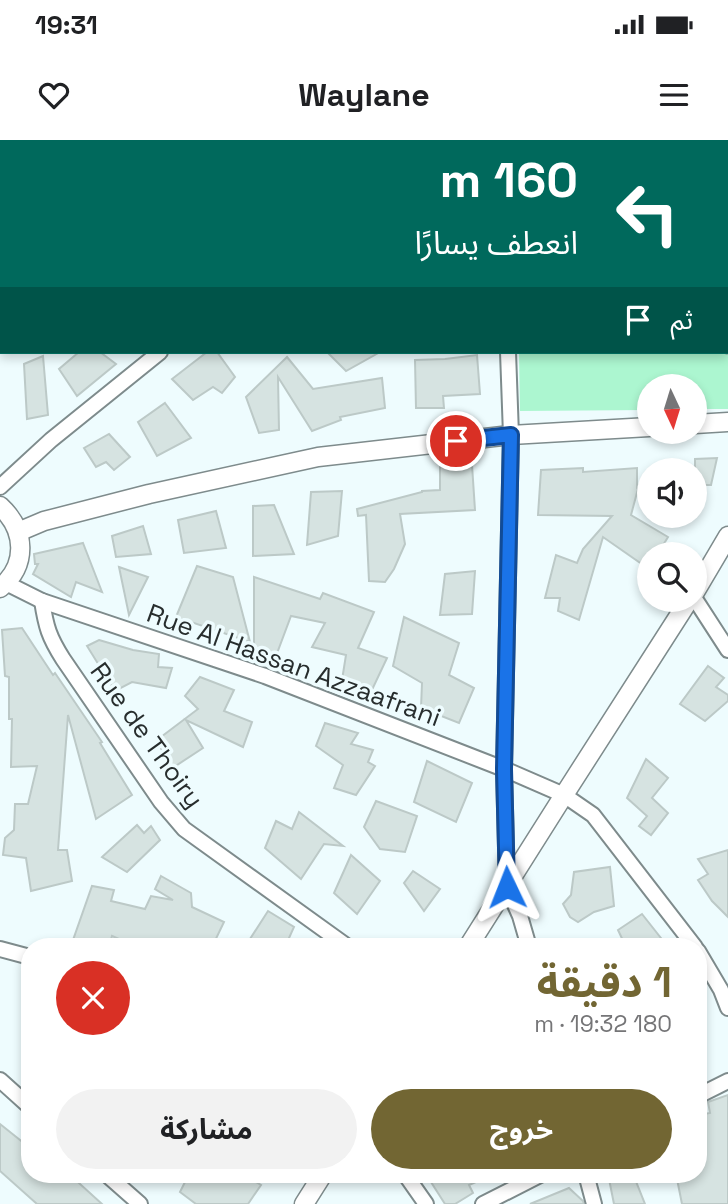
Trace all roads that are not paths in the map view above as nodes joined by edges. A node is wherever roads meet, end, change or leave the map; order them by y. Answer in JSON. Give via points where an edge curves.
{"nodes":[{"id":1,"x":158,"y":354,"type":"edge"},
{"id":2,"x":508,"y":354,"type":"edge"},
{"id":3,"x":707,"y":424,"type":"edge"},
{"id":4,"x":726,"y":424,"type":"edge"},
{"id":5,"x":637,"y":427,"type":"edge"},
{"id":6,"x":511,"y":435,"type":"junction"},
{"id":7,"x":0,"y":487,"type":"edge"},
{"id":8,"x":0,"y":506,"type":"edge"},
{"id":9,"x":18,"y":532,"type":"junction"},
{"id":10,"x":728,"y":536,"type":"edge"},
{"id":11,"x":707,"y":572,"type":"edge"},
{"id":12,"x":3,"y":586,"type":"edge"},
{"id":13,"x":43,"y":601,"type":"junction"},
{"id":14,"x":681,"y":612,"type":"edge"},
{"id":15,"x":703,"y":612,"type":"edge"},
{"id":16,"x":728,"y":650,"type":"edge"},
{"id":17,"x":504,"y":769,"type":"junction"},
{"id":18,"x":564,"y":795,"type":"junction"},
{"id":19,"x":507,"y":887,"type":"junction"},
{"id":20,"x":336,"y":938,"type":"edge"},
{"id":21,"x":474,"y":938,"type":"edge"},
{"id":22,"x":527,"y":938,"type":"edge"},
{"id":23,"x":688,"y":938,"type":"edge"},
{"id":24,"x":0,"y":949,"type":"edge"},
{"id":25,"x":21,"y":955,"type":"edge"},
{"id":26,"x":707,"y":966,"type":"edge"},
{"id":27,"x":728,"y":1008,"type":"edge"},
{"id":28,"x":0,"y":1080,"type":"edge"},
{"id":29,"x":728,"y":1081,"type":"edge"},
{"id":30,"x":707,"y":1092,"type":"edge"},
{"id":31,"x":21,"y":1099,"type":"edge"},
{"id":32,"x":116,"y":1183,"type":"edge"},
{"id":33,"x":317,"y":1183,"type":"edge"},
{"id":34,"x":411,"y":1183,"type":"edge"},
{"id":35,"x":524,"y":1183,"type":"edge"},
{"id":36,"x":588,"y":1183,"type":"edge"},
{"id":37,"x":140,"y":1204,"type":"edge"},
{"id":38,"x":304,"y":1204,"type":"edge"},
{"id":39,"x":426,"y":1204,"type":"edge"},
{"id":40,"x":483,"y":1204,"type":"edge"},
{"id":41,"x":594,"y":1204,"type":"edge"}],
"edges":[{"from":1,"to":7,"type":"street"},
{"from":2,"to":6,"type":"street"},
{"from":3,"to":4,"type":"street"},
{"from":5,"to":6,"type":"street"},
{"from":6,"to":9,"type":"street","via":[[318,457],[149,494]]},
{"from":6,"to":17,"type":"street"},
{"from":8,"to":9,"type":"street"},
{"from":9,"to":12,"type":"street","via":[[18,564]]},
{"from":10,"to":11,"type":"street"},
{"from":12,"to":13,"type":"street","name":"Rue Al Hassan Azzaafrani"},
{"from":13,"to":17,"type":"street","name":"Rue Al Hassan Azzaafrani","via":[[265,676]]},
{"from":13,"to":20,"type":"street","name":"Rue de Thoiry","via":[[52,642],[161,802],[184,828]]},
{"from":14,"to":18,"type":"street"},
{"from":15,"to":16,"type":"street"},
{"from":17,"to":18,"type":"street","name":"Rue Al Hassan Azzaafrani"},
{"from":17,"to":19,"type":"street"},
{"from":18,"to":19,"type":"street"},
{"from":18,"to":23,"type":"street","name":"Rue Al Hassan Azzaafrani","via":[[593,815]]},
{"from":19,"to":21,"type":"street"},
{"from":19,"to":22,"type":"street"},
{"from":24,"to":25,"type":"street"},
{"from":26,"to":27,"type":"street","name":"Rue Al Hassan Azzaafrani"},
{"from":28,"to":31,"type":"street"},
{"from":29,"to":30,"type":"street"},
{"from":32,"to":37,"type":"street"},
{"from":33,"to":38,"type":"street"},
{"from":34,"to":39,"type":"street"},
{"from":35,"to":40,"type":"street"},
{"from":36,"to":41,"type":"street"}]}
